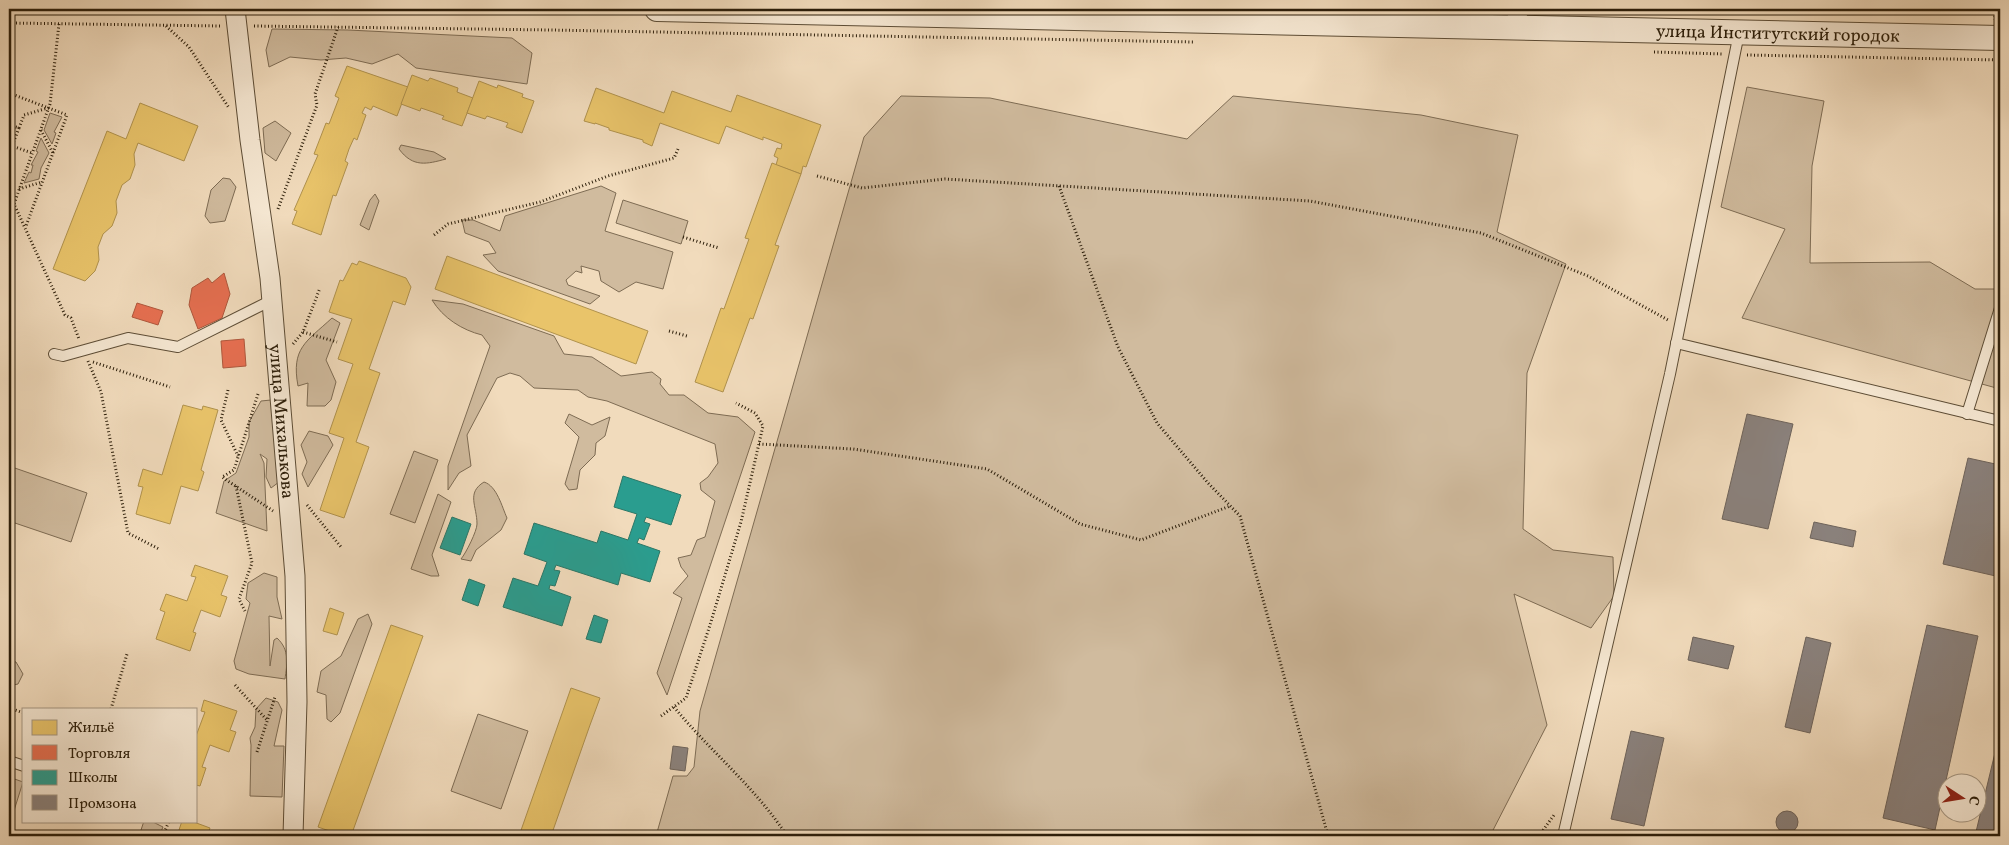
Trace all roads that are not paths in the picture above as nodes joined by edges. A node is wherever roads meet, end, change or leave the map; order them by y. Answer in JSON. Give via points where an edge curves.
{"nodes":[{"id":1,"x":656,"y":9,"type":"edge"},
{"id":2,"x":235,"y":17,"type":"edge"},
{"id":3,"x":1517,"y":18,"type":"edge"},
{"id":4,"x":1739,"y":32,"type":"junction"},
{"id":5,"x":2000,"y":38,"type":"edge"},
{"id":6,"x":272,"y":300,"type":"junction"},
{"id":7,"x":2000,"y":308,"type":"edge"},
{"id":8,"x":1676,"y":344,"type":"junction"},
{"id":9,"x":54,"y":354,"type":"dead end"},
{"id":10,"x":1967,"y":414,"type":"junction"},
{"id":11,"x":2000,"y":421,"type":"edge"},
{"id":12,"x":9,"y":761,"type":"edge"},
{"id":13,"x":22,"y":765,"type":"edge"},
{"id":14,"x":293,"y":836,"type":"edge"},
{"id":15,"x":1563,"y":836,"type":"edge"}],
"edges":[{"from":1,"to":3,"type":"street","name":"улица Институтский городок"},
{"from":2,"to":6,"type":"street","name":"улица Михалькова"},
{"from":3,"to":4,"type":"street","name":"улица Институтский городок"},
{"from":4,"to":5,"type":"street","name":"улица Институтский городок"},
{"from":4,"to":8,"type":"lane"},
{"from":6,"to":9,"type":"lane","via":[[178,347],[128,338],[63,356]]},
{"from":6,"to":14,"type":"street","name":"улица Михалькова","via":[[295,576],[297,702]]},
{"from":7,"to":10,"type":"lane"},
{"from":8,"to":10,"type":"lane"},
{"from":8,"to":15,"type":"lane"},
{"from":10,"to":11,"type":"lane"},
{"from":12,"to":13,"type":"lane"}]}
